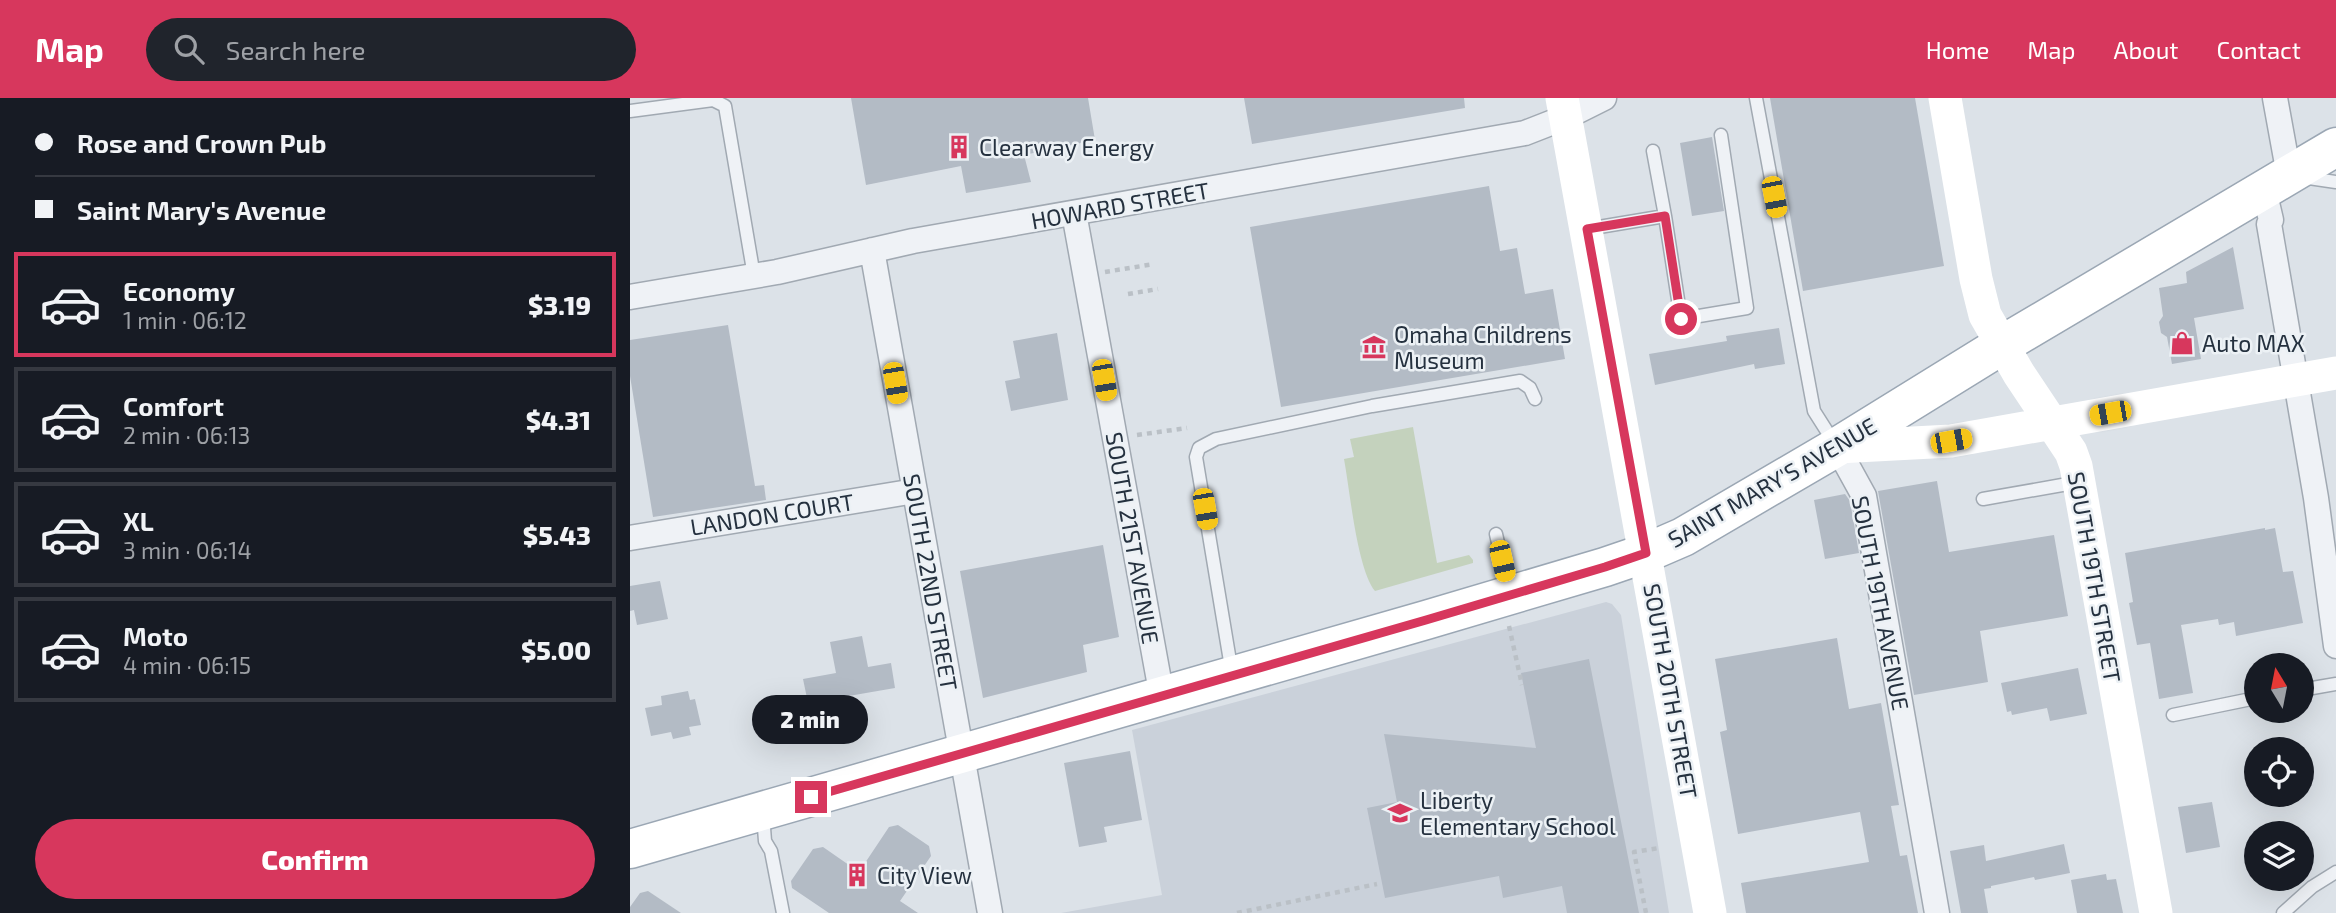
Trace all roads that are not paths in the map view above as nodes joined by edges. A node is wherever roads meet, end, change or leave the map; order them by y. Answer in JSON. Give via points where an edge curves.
{"nodes":[{"id":1,"x":1604,"y":98,"type":"edge"},
{"id":2,"x":1756,"y":98,"type":"edge"},
{"id":3,"x":1945,"y":98,"type":"edge"},
{"id":4,"x":2275,"y":98,"type":"edge"},
{"id":5,"x":1564,"y":108,"type":"edge"},
{"id":6,"x":630,"y":111,"type":"edge"},
{"id":7,"x":1721,"y":135,"type":"dead end"},
{"id":8,"x":2336,"y":147,"type":"edge"},
{"id":9,"x":1653,"y":151,"type":"dead end"},
{"id":10,"x":2276,"y":182,"type":"junction"},
{"id":11,"x":2336,"y":182,"type":"edge"},
{"id":12,"x":1074,"y":213,"type":"junction"},
{"id":13,"x":1665,"y":216,"type":"junction"},
{"id":14,"x":1587,"y":229,"type":"junction"},
{"id":15,"x":872,"y":250,"type":"junction"},
{"id":16,"x":754,"y":276,"type":"junction"},
{"id":17,"x":630,"y":296,"type":"edge"},
{"id":18,"x":2002,"y":345,"type":"junction"},
{"id":19,"x":2336,"y":373,"type":"edge"},
{"id":20,"x":2296,"y":380,"type":"junction"},
{"id":21,"x":1535,"y":399,"type":"dead end"},
{"id":22,"x":2051,"y":423,"type":"junction"},
{"id":23,"x":1837,"y":447,"type":"junction"},
{"id":24,"x":2079,"y":482,"type":"junction"},
{"id":25,"x":915,"y":491,"type":"junction"},
{"id":26,"x":1983,"y":499,"type":"dead end"},
{"id":27,"x":1496,"y":534,"type":"dead end"},
{"id":28,"x":630,"y":538,"type":"edge"},
{"id":29,"x":1646,"y":553,"type":"junction"},
{"id":30,"x":2330,"y":562,"type":"edge"},
{"id":31,"x":1509,"y":609,"type":"junction"},
{"id":32,"x":2336,"y":646,"type":"edge"},
{"id":33,"x":1233,"y":677,"type":"junction"},
{"id":34,"x":2336,"y":684,"type":"edge"},
{"id":35,"x":2314,"y":688,"type":"edge"},
{"id":36,"x":1162,"y":697,"type":"junction"},
{"id":37,"x":2244,"y":700,"type":"edge"},
{"id":38,"x":2173,"y":715,"type":"dead end"},
{"id":39,"x":962,"y":755,"type":"junction"},
{"id":40,"x":763,"y":811,"type":"junction"},
{"id":41,"x":630,"y":849,"type":"edge"},
{"id":42,"x":2336,"y":872,"type":"edge"},
{"id":43,"x":783,"y":913,"type":"edge"},
{"id":44,"x":990,"y":913,"type":"edge"},
{"id":45,"x":1710,"y":913,"type":"edge"},
{"id":46,"x":1937,"y":913,"type":"edge"},
{"id":47,"x":2156,"y":913,"type":"edge"},
{"id":48,"x":2283,"y":913,"type":"edge"}],
"edges":[{"from":1,"to":5,"type":"street","name":"HOWARD STREET"},
{"from":2,"to":23,"type":"lane","name":"SOUTH 19TH AVENUE","via":[[1814,411]]},
{"from":3,"to":18,"type":"main road","name":"SOUTH 19TH STREET","via":[[1978,290],[1985,315]]},
{"from":4,"to":10,"type":"street"},
{"from":5,"to":12,"type":"street","name":"HOWARD STREET","via":[[1525,133]]},
{"from":5,"to":14,"type":"main road","name":"SOUTH 20TH STREET"},
{"from":6,"to":16,"type":"lane","via":[[713,100],[725,106]]},
{"from":7,"to":13,"type":"lane","via":[[1747,308],[1681,319]]},
{"from":8,"to":10,"type":"main road","name":"SAINT MARY'S AVENUE"},
{"from":9,"to":13,"type":"lane"},
{"from":10,"to":11,"type":"lane"},
{"from":10,"to":18,"type":"main road","name":"SAINT MARY'S AVENUE"},
{"from":10,"to":20,"type":"street","via":[[2269,224]]},
{"from":12,"to":15,"type":"street","name":"HOWARD STREET"},
{"from":12,"to":36,"type":"street","name":"SOUTH 21ST AVENUE"},
{"from":13,"to":14,"type":"lane"},
{"from":14,"to":29,"type":"main road","name":"SOUTH 20TH STREET"},
{"from":15,"to":16,"type":"street","name":"HOWARD STREET"},
{"from":15,"to":25,"type":"street","name":"SOUTH 22ND STREET"},
{"from":16,"to":17,"type":"street","name":"HOWARD STREET"},
{"from":18,"to":22,"type":"main road","name":"SOUTH 19TH STREET"},
{"from":18,"to":23,"type":"main road","name":"SAINT MARY'S AVENUE"},
{"from":19,"to":20,"type":"main road"},
{"from":20,"to":22,"type":"main road"},
{"from":20,"to":30,"type":"street"},
{"from":21,"to":33,"type":"lane","via":[[1520,381],[1347,411],[1216,439],[1199,448],[1196,457]]},
{"from":22,"to":23,"type":"main road","via":[[1951,441]]},
{"from":22,"to":24,"type":"main road","name":"SOUTH 19TH STREET","via":[[2071,452]]},
{"from":23,"to":29,"type":"main road","name":"SAINT MARY'S AVENUE","via":[[1683,537]]},
{"from":23,"to":46,"type":"street","name":"SOUTH 19TH AVENUE","via":[[1864,496]]},
{"from":24,"to":26,"type":"lane"},
{"from":24,"to":47,"type":"main road","name":"SOUTH 19TH STREET"},
{"from":25,"to":28,"type":"street","name":"LANDON COURT"},
{"from":25,"to":39,"type":"street","name":"SOUTH 22ND STREET"},
{"from":27,"to":31,"type":"lane"},
{"from":29,"to":31,"type":"main road","name":"SAINT MARY'S AVENUE"},
{"from":29,"to":45,"type":"main road","name":"SOUTH 20TH STREET"},
{"from":30,"to":32,"type":"street"},
{"from":31,"to":33,"type":"main road","name":"SAINT MARY'S AVENUE"},
{"from":33,"to":36,"type":"main road","name":"SAINT MARY'S AVENUE"},
{"from":34,"to":35,"type":"lane"},
{"from":36,"to":39,"type":"main road","name":"SAINT MARY'S AVENUE"},
{"from":37,"to":38,"type":"lane"},
{"from":39,"to":40,"type":"main road","name":"SAINT MARY'S AVENUE"},
{"from":39,"to":44,"type":"street","name":"SOUTH 22ND STREET"},
{"from":40,"to":41,"type":"main road","name":"SAINT MARY'S AVENUE"},
{"from":40,"to":43,"type":"lane","via":[[765,841]]},
{"from":42,"to":48,"type":"lane"}]}
